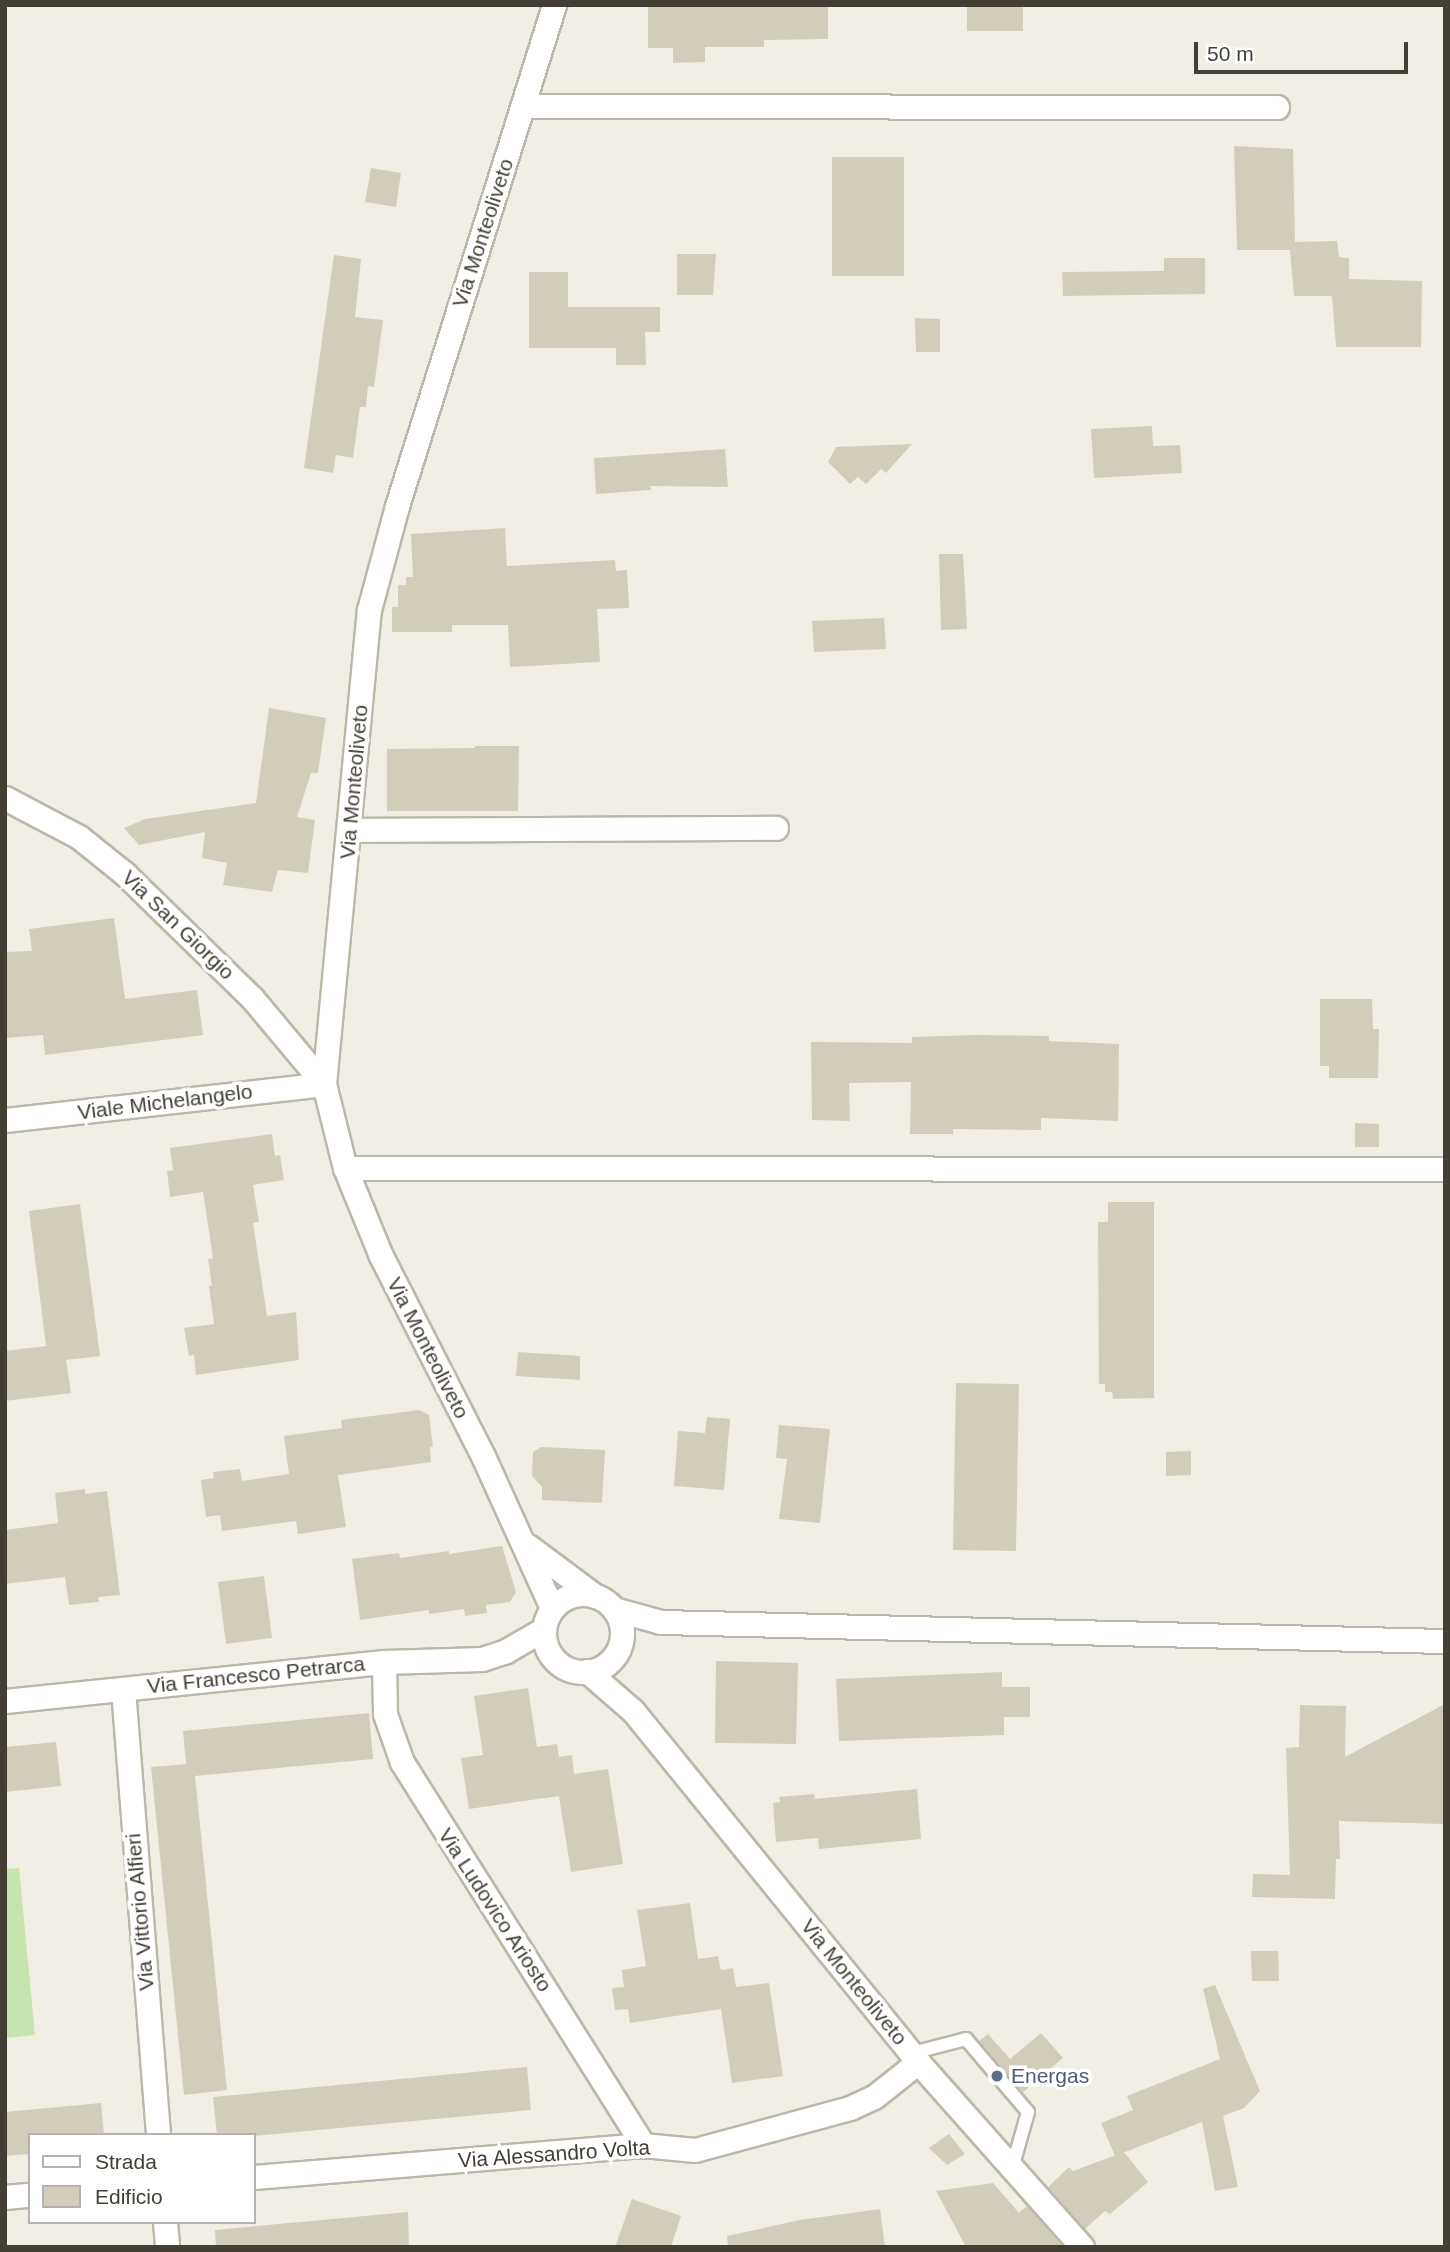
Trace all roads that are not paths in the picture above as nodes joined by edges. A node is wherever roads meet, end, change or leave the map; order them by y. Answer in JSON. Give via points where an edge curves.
{"nodes":[{"id":1,"x":554,"y":5,"type":"edge"},
{"id":2,"x":523,"y":106,"type":"junction"},
{"id":3,"x":1277,"y":107,"type":"dead end"},
{"id":4,"x":5,"y":798,"type":"edge"},
{"id":5,"x":776,"y":828,"type":"dead end"},
{"id":6,"x":350,"y":830,"type":"junction"},
{"id":7,"x":324,"y":1084,"type":"junction"},
{"id":8,"x":5,"y":1120,"type":"edge"},
{"id":9,"x":345,"y":1168,"type":"junction"},
{"id":10,"x":1445,"y":1169,"type":"edge"},
{"id":11,"x":524,"y":1543,"type":"junction"},
{"id":12,"x":604,"y":1603,"type":"junction"},
{"id":13,"x":548,"y":1619,"type":"junction"},
{"id":14,"x":661,"y":1622,"type":"junction"},
{"id":15,"x":1445,"y":1641,"type":"edge"},
{"id":16,"x":506,"y":1651,"type":"junction"},
{"id":17,"x":615,"y":1652,"type":"junction"},
{"id":18,"x":551,"y":1655,"type":"junction"},
{"id":19,"x":384,"y":1662,"type":"junction"},
{"id":20,"x":587,"y":1671,"type":"junction"},
{"id":21,"x":122,"y":1689,"type":"junction"},
{"id":22,"x":5,"y":1701,"type":"edge"},
{"id":23,"x":633,"y":1711,"type":"junction"},
{"id":24,"x":915,"y":2058,"type":"junction"},
{"id":25,"x":158,"y":2133,"type":"edge"},
{"id":26,"x":643,"y":2145,"type":"junction"},
{"id":27,"x":1012,"y":2168,"type":"junction"},
{"id":28,"x":256,"y":2177,"type":"edge"},
{"id":29,"x":28,"y":2195,"type":"edge"},
{"id":30,"x":5,"y":2197,"type":"edge"},
{"id":31,"x":165,"y":2224,"type":"edge"},
{"id":32,"x":167,"y":2247,"type":"edge"},
{"id":33,"x":1082,"y":2247,"type":"edge"}],
"edges":[{"from":1,"to":2,"type":"street","name":"Via Monteoliveto"},
{"from":2,"to":3,"type":"street"},
{"from":2,"to":6,"type":"street","name":"Via Monteoliveto","via":[[397,506],[369,610]]},
{"from":4,"to":7,"type":"street","name":"Via San Giorgio","via":[[79,837],[125,874],[252,998]]},
{"from":5,"to":6,"type":"street"},
{"from":6,"to":7,"type":"street","name":"Via Monteoliveto"},
{"from":7,"to":8,"type":"street","name":"Viale Michelangelo"},
{"from":7,"to":9,"type":"street","name":"Via Monteoliveto"},
{"from":9,"to":10,"type":"street"},
{"from":9,"to":11,"type":"street","name":"Via Monteoliveto","via":[[381,1256]]},
{"from":11,"to":12,"type":"street","name":"Via Monteoliveto"},
{"from":11,"to":13,"type":"street","name":"Via Monteoliveto"},
{"from":12,"to":13,"type":"street","via":[[575,1594]]},
{"from":12,"to":14,"type":"street"},
{"from":12,"to":17,"type":"street","via":[[622,1629]]},
{"from":13,"to":16,"type":"street","name":"Via Francesco Petrarca"},
{"from":13,"to":18,"type":"street","via":[[545,1643]]},
{"from":14,"to":15,"type":"street"},
{"from":14,"to":17,"type":"street"},
{"from":16,"to":18,"type":"street","name":"Via Francesco Petrarca"},
{"from":16,"to":19,"type":"street","name":"Via Francesco Petrarca","via":[[482,1659]]},
{"from":17,"to":20,"type":"street","via":[[595,1671]]},
{"from":17,"to":23,"type":"street","name":"Via Monteoliveto"},
{"from":18,"to":20,"type":"street","via":[[568,1669]]},
{"from":19,"to":21,"type":"street","name":"Via Francesco Petrarca"},
{"from":19,"to":26,"type":"street","name":"Via Ludovico Ariosto","via":[[385,1714],[402,1762]]},
{"from":20,"to":23,"type":"street","name":"Via Monteoliveto"},
{"from":21,"to":22,"type":"street","name":"Via Francesco Petrarca"},
{"from":21,"to":25,"type":"street","name":"Via Vittorio Alfieri"},
{"from":23,"to":24,"type":"street","name":"Via Monteoliveto"},
{"from":24,"to":26,"type":"street","name":"Via Alessandro Volta","via":[[874,2097],[850,2108],[695,2150]]},
{"from":24,"to":27,"type":"street","name":"Via Monteoliveto"},
{"from":24,"to":27,"type":"lane","via":[[966,2039],[1028,2112]]},
{"from":26,"to":28,"type":"street","name":"Via Alessandro Volta"},
{"from":27,"to":33,"type":"street","name":"Via Monteoliveto"},
{"from":29,"to":30,"type":"street"},
{"from":31,"to":32,"type":"street"}]}
